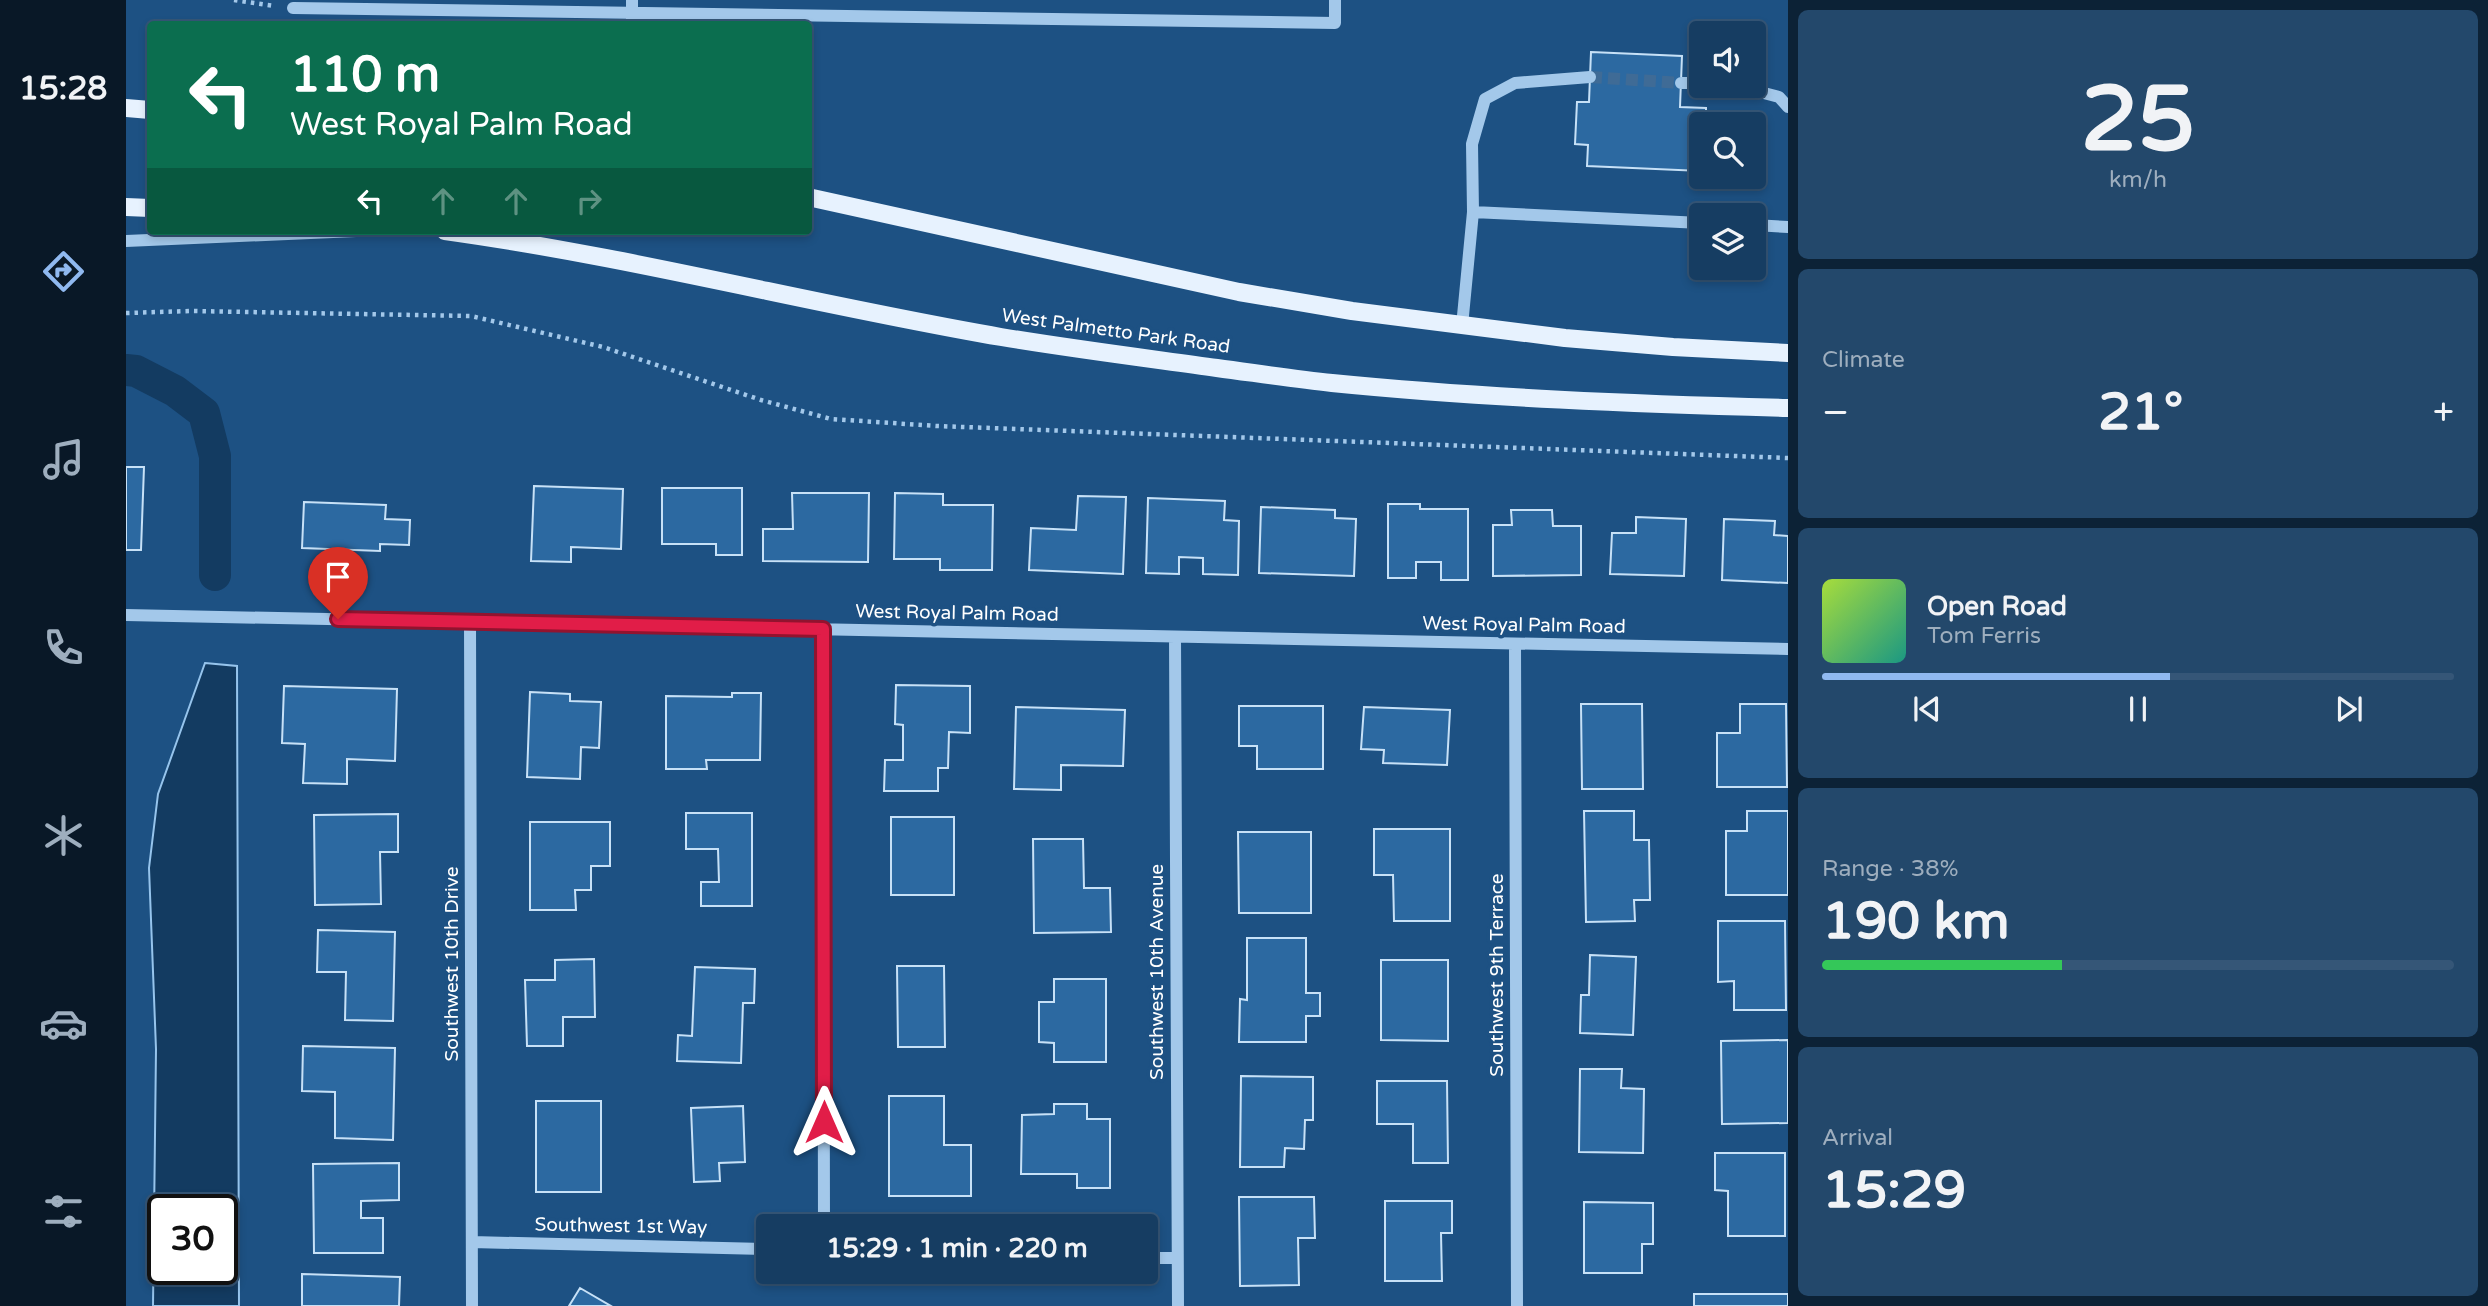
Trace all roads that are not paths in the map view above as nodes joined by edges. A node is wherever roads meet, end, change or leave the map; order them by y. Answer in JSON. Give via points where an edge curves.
{"nodes":[{"id":1,"x":1335,"y":0,"type":"edge"},
{"id":2,"x":293,"y":8,"type":"road end"},
{"id":3,"x":632,"y":13,"type":"edge"},
{"id":4,"x":1590,"y":77,"type":"tunnel mouth"},
{"id":5,"x":1681,"y":83,"type":"tunnel mouth"},
{"id":6,"x":1689,"y":83,"type":"edge"},
{"id":7,"x":1766,"y":94,"type":"edge"},
{"id":8,"x":1788,"y":107,"type":"edge"},
{"id":9,"x":126,"y":108,"type":"edge"},
{"id":10,"x":147,"y":110,"type":"edge"},
{"id":11,"x":812,"y":198,"type":"edge"},
{"id":12,"x":126,"y":207,"type":"edge"},
{"id":13,"x":147,"y":208,"type":"edge"},
{"id":14,"x":1473,"y":212,"type":"junction"},
{"id":15,"x":1689,"y":222,"type":"edge"},
{"id":16,"x":1766,"y":226,"type":"edge"},
{"id":17,"x":1788,"y":227,"type":"edge"},
{"id":18,"x":284,"y":235,"type":"edge"},
{"id":19,"x":473,"y":235,"type":"edge"},
{"id":20,"x":126,"y":241,"type":"edge"},
{"id":21,"x":1462,"y":326,"type":"junction"},
{"id":22,"x":1788,"y":353,"type":"edge"},
{"id":23,"x":1788,"y":408,"type":"edge"},
{"id":24,"x":126,"y":615,"type":"edge"},
{"id":25,"x":470,"y":622,"type":"junction"},
{"id":26,"x":823,"y":629,"type":"junction"},
{"id":27,"x":1175,"y":637,"type":"junction"},
{"id":28,"x":1515,"y":644,"type":"junction"},
{"id":29,"x":1788,"y":649,"type":"edge"},
{"id":30,"x":824,"y":1214,"type":"edge"},
{"id":31,"x":472,"y":1242,"type":"junction"},
{"id":32,"x":756,"y":1249,"type":"edge"},
{"id":33,"x":1158,"y":1258,"type":"edge"},
{"id":34,"x":1177,"y":1258,"type":"junction"},
{"id":35,"x":472,"y":1306,"type":"edge"},
{"id":36,"x":1178,"y":1306,"type":"edge"},
{"id":37,"x":1517,"y":1306,"type":"edge"}],
"edges":[{"from":1,"to":3,"type":"street","via":[[1335,23]]},
{"from":2,"to":3,"type":"street"},
{"from":4,"to":14,"type":"street","via":[[1515,83],[1485,100],[1472,144]]},
{"from":5,"to":6,"type":"street"},
{"from":7,"to":8,"type":"street","via":[[1779,97]]},
{"from":9,"to":10,"type":"main road"},
{"from":11,"to":21,"type":"main road","via":[[1239,292]]},
{"from":12,"to":13,"type":"main road"},
{"from":14,"to":15,"type":"street"},
{"from":14,"to":21,"type":"street"},
{"from":16,"to":17,"type":"street"},
{"from":18,"to":20,"type":"street"},
{"from":19,"to":23,"type":"main road","name":"West Palmetto Park Road","via":[[634,262],[1000,336],[1330,383],[1668,405]]},
{"from":21,"to":22,"type":"main road","via":[[1659,346]]},
{"from":24,"to":25,"type":"street","name":"West Royal Palm Road"},
{"from":25,"to":26,"type":"street","name":"West Royal Palm Road"},
{"from":25,"to":31,"type":"street","name":"Southwest 10th Drive"},
{"from":26,"to":27,"type":"street","name":"West Royal Palm Road"},
{"from":26,"to":30,"type":"street"},
{"from":27,"to":28,"type":"street","name":"West Royal Palm Road"},
{"from":27,"to":34,"type":"street","name":"Southwest 10th Avenue"},
{"from":28,"to":29,"type":"street","name":"West Royal Palm Road"},
{"from":28,"to":37,"type":"street","name":"Southwest 9th Terrace"},
{"from":31,"to":32,"type":"street","name":"Southwest 1st Way"},
{"from":31,"to":35,"type":"street","name":"Southwest 10th Drive"},
{"from":33,"to":34,"type":"street"},
{"from":34,"to":36,"type":"street","name":"Southwest 10th Avenue"}]}
